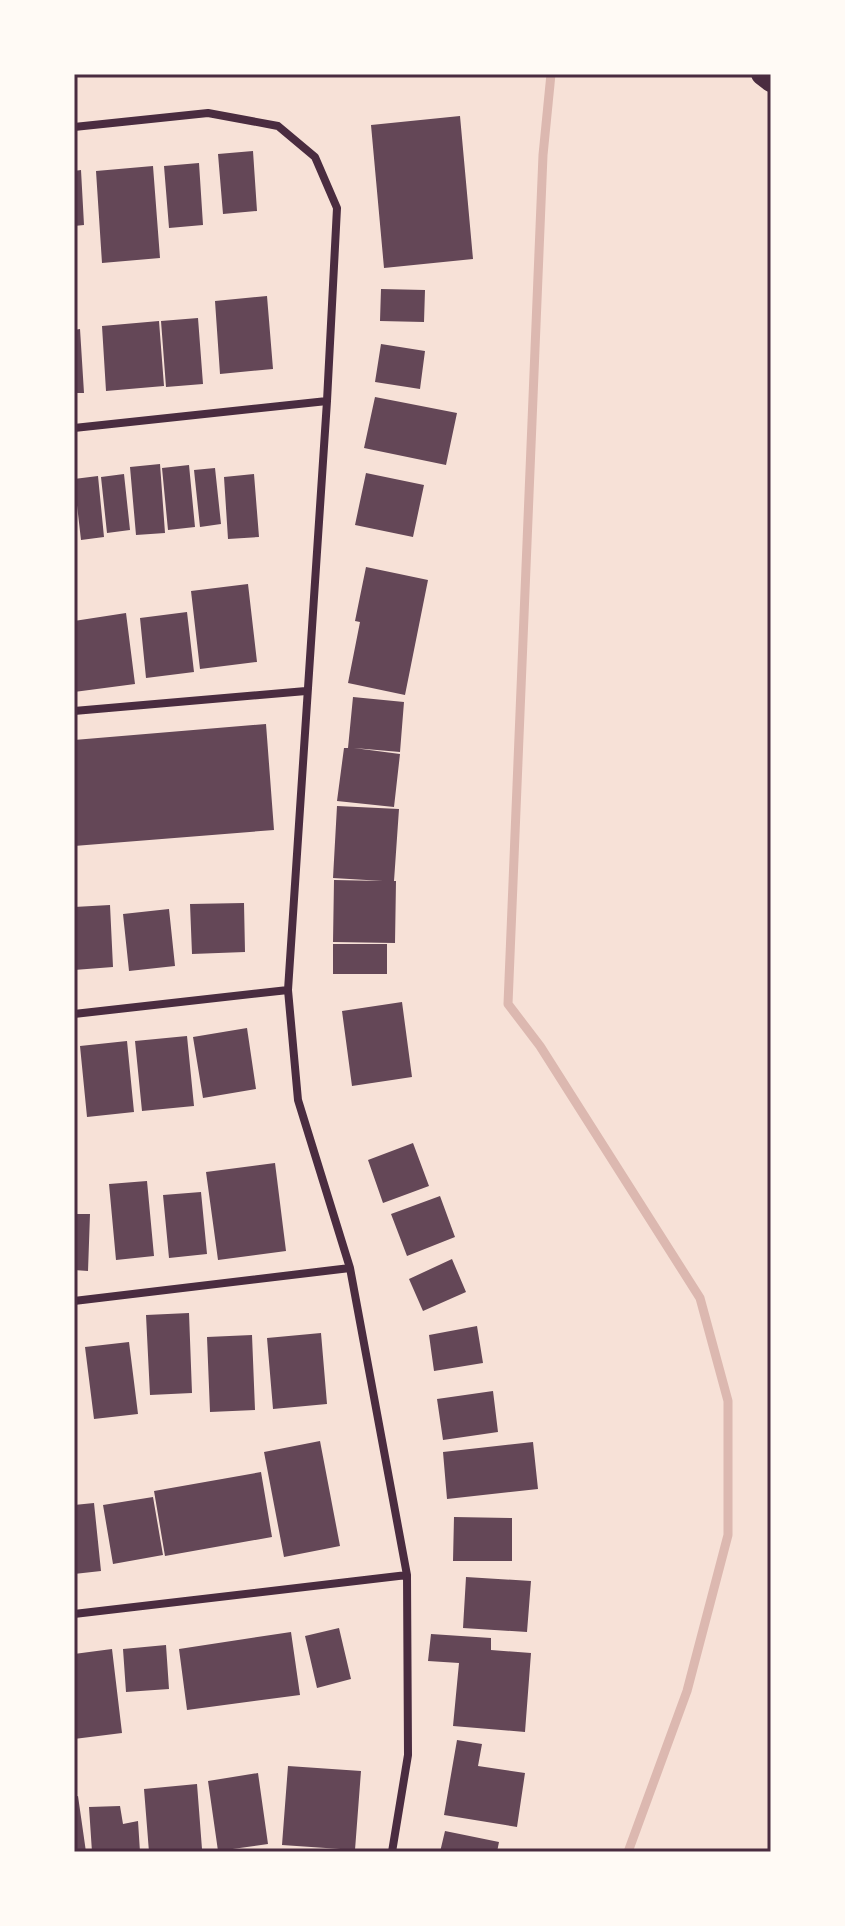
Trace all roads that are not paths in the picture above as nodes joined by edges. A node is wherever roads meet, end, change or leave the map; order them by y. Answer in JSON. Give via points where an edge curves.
{"nodes":[{"id":1,"x":762,"y":74,"type":"edge"},
{"id":2,"x":771,"y":81,"type":"edge"},
{"id":3,"x":74,"y":127,"type":"edge"},
{"id":4,"x":327,"y":401,"type":"junction"},
{"id":5,"x":74,"y":428,"type":"edge"},
{"id":6,"x":306,"y":691,"type":"junction"},
{"id":7,"x":74,"y":711,"type":"edge"},
{"id":8,"x":288,"y":990,"type":"junction"},
{"id":9,"x":74,"y":1014,"type":"edge"},
{"id":10,"x":350,"y":1268,"type":"junction"},
{"id":11,"x":74,"y":1301,"type":"edge"},
{"id":12,"x":407,"y":1575,"type":"junction"},
{"id":13,"x":74,"y":1614,"type":"edge"},
{"id":14,"x":392,"y":1852,"type":"edge"}],
"edges":[{"from":1,"to":2,"type":"highway"},
{"from":3,"to":4,"type":"street","via":[[208,113],[278,126],[315,157],[337,208]]},
{"from":4,"to":5,"type":"street"},
{"from":4,"to":6,"type":"street"},
{"from":6,"to":7,"type":"street"},
{"from":6,"to":8,"type":"street"},
{"from":8,"to":9,"type":"street"},
{"from":8,"to":10,"type":"street","via":[[298,1100]]},
{"from":10,"to":11,"type":"street"},
{"from":10,"to":12,"type":"street"},
{"from":12,"to":13,"type":"street"},
{"from":12,"to":14,"type":"street","via":[[408,1755]]}]}
